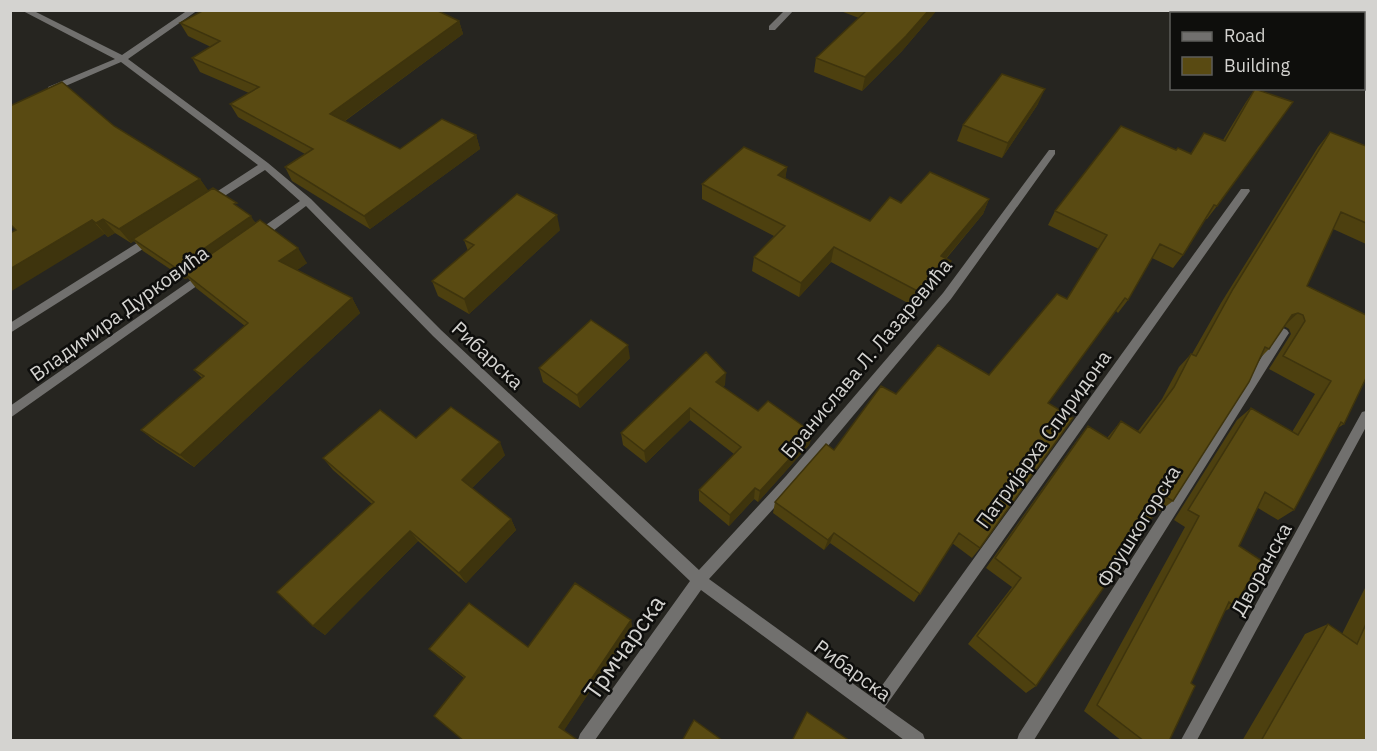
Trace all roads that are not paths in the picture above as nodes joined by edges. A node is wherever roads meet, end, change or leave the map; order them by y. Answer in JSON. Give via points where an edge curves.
{"nodes":[{"id":1,"x":25,"y":10,"type":"edge"},
{"id":2,"x":194,"y":10,"type":"edge"},
{"id":3,"x":790,"y":10,"type":"edge"},
{"id":4,"x":772,"y":28,"type":"dead end"},
{"id":5,"x":122,"y":59,"type":"junction"},
{"id":6,"x":41,"y":94,"type":"edge"},
{"id":7,"x":1052,"y":152,"type":"dead end"},
{"id":8,"x":265,"y":165,"type":"junction"},
{"id":9,"x":1245,"y":191,"type":"dead end"},
{"id":10,"x":307,"y":201,"type":"junction"},
{"id":11,"x":196,"y":209,"type":"edge"},
{"id":12,"x":157,"y":234,"type":"edge"},
{"id":13,"x":250,"y":242,"type":"edge"},
{"id":14,"x":212,"y":270,"type":"edge"},
{"id":15,"x":10,"y":329,"type":"edge"},
{"id":16,"x":1283,"y":333,"type":"edge"},
{"id":17,"x":10,"y":413,"type":"edge"},
{"id":18,"x":1366,"y":416,"type":"edge"},
{"id":19,"x":699,"y":580,"type":"junction"},
{"id":20,"x":873,"y":710,"type":"junction"},
{"id":21,"x":586,"y":741,"type":"edge"},
{"id":22,"x":917,"y":741,"type":"edge"},
{"id":23,"x":1025,"y":741,"type":"edge"},
{"id":24,"x":1189,"y":741,"type":"edge"}],
"edges":[{"from":1,"to":5,"type":"street","name":"Рибарска"},
{"from":2,"to":5,"type":"street"},
{"from":3,"to":4,"type":"street"},
{"from":5,"to":6,"type":"street"},
{"from":5,"to":8,"type":"street","name":"Рибарска"},
{"from":7,"to":19,"type":"street","name":"Бранислава Л. Лазаревића","via":[[946,296],[791,480]]},
{"from":8,"to":10,"type":"street","name":"Рибарска"},
{"from":8,"to":11,"type":"street"},
{"from":9,"to":20,"type":"street","name":"Патријарха Спиридона"},
{"from":10,"to":13,"type":"street"},
{"from":10,"to":19,"type":"street","name":"Рибарска","via":[[437,333]]},
{"from":12,"to":15,"type":"street"},
{"from":14,"to":17,"type":"street","name":"Владимира Дурковића"},
{"from":16,"to":23,"type":"street","name":"Фрушкогорска"},
{"from":18,"to":24,"type":"street","name":"Дворанска"},
{"from":19,"to":20,"type":"street","name":"Рибарска"},
{"from":19,"to":21,"type":"street","name":"Трмчарска"},
{"from":20,"to":22,"type":"street","name":"Рибарска"}]}
